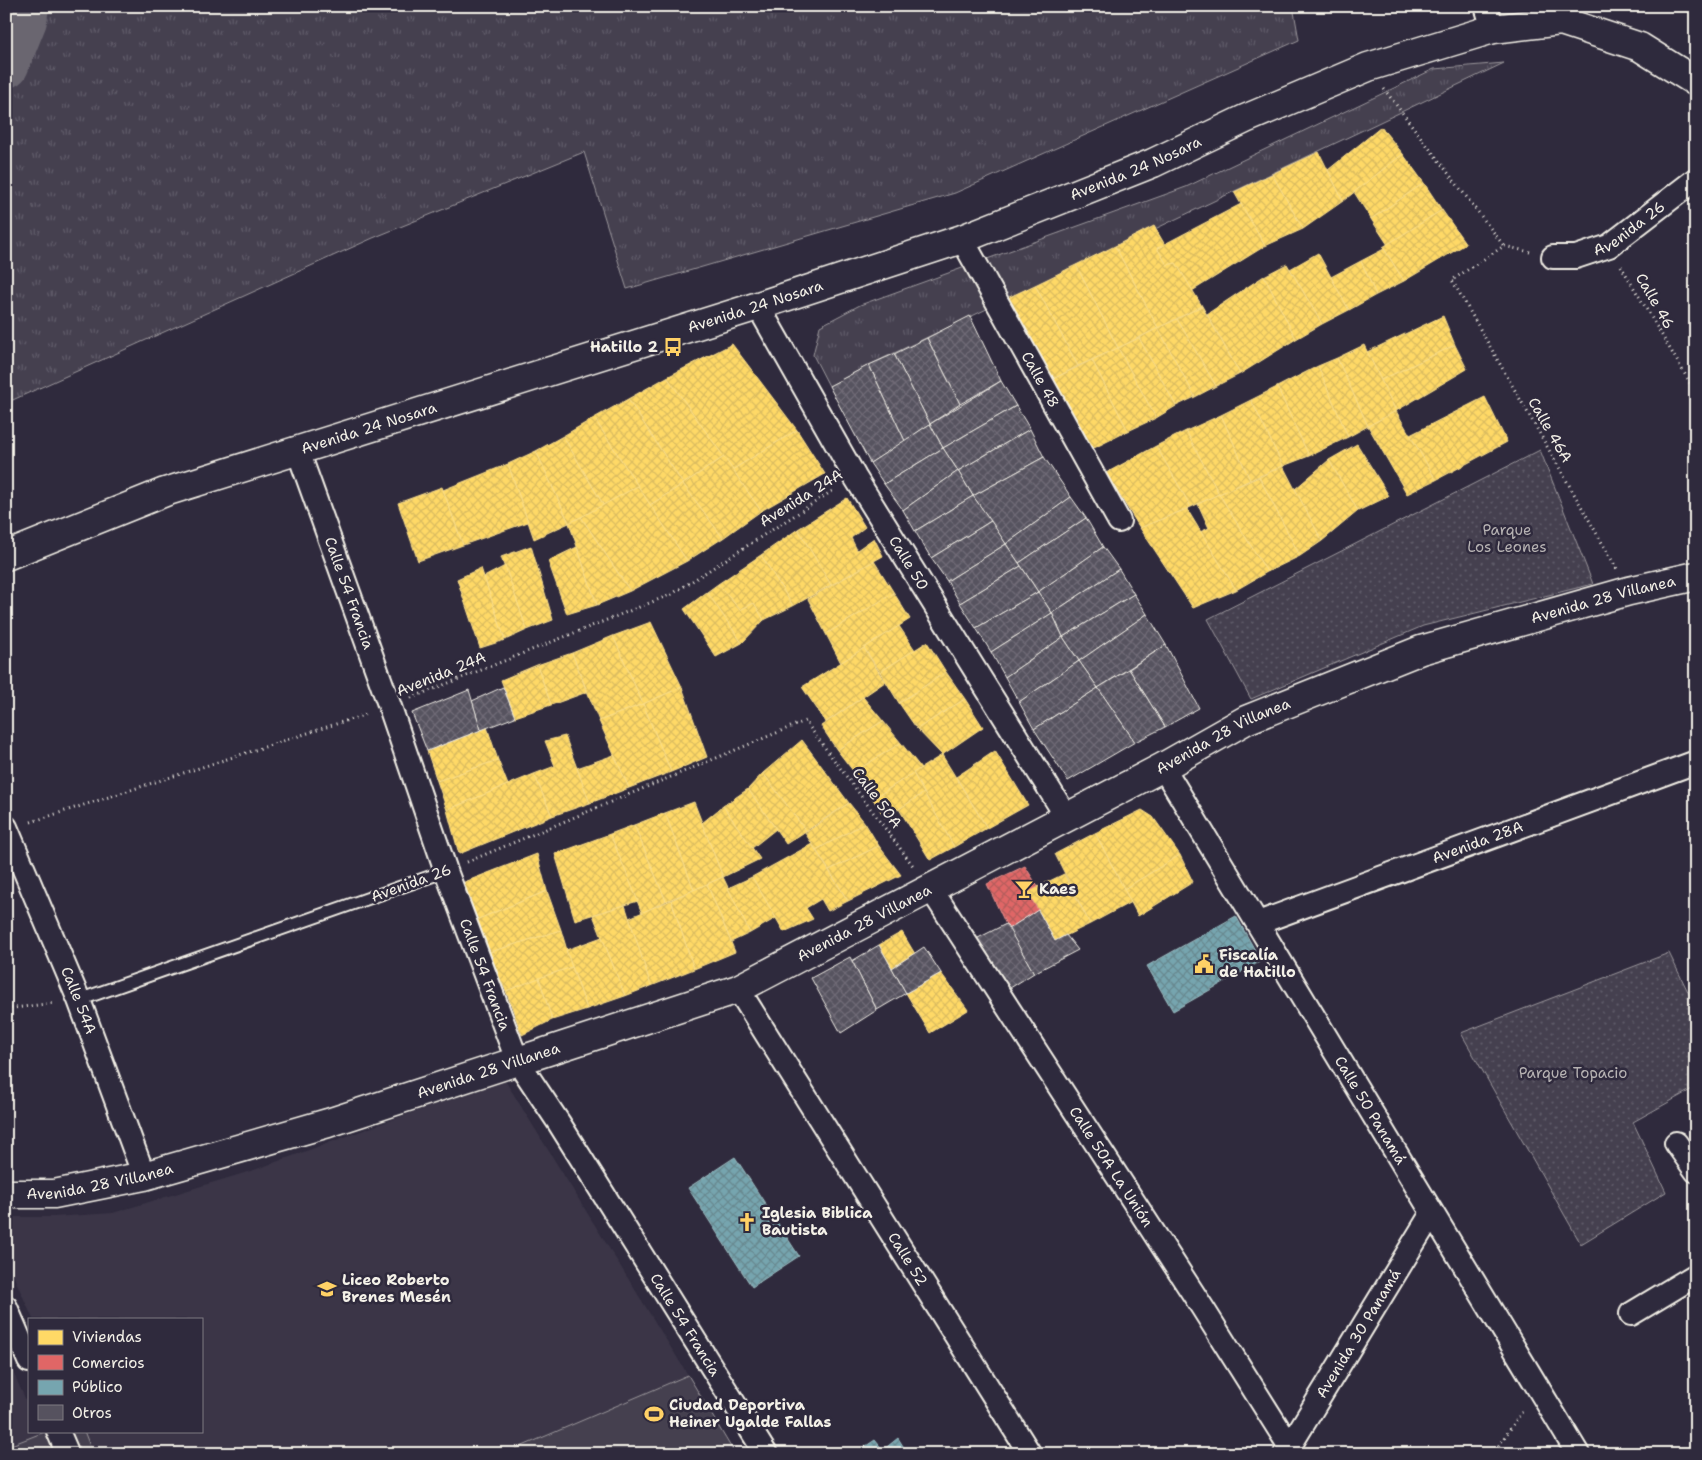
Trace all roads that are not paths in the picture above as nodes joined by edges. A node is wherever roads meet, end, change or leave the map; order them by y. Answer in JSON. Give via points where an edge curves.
{"nodes":[{"id":1,"x":1563,"y":14,"type":"edge"},
{"id":2,"x":1489,"y":18,"type":"edge"},
{"id":3,"x":1696,"y":82,"type":"edge"},
{"id":4,"x":1696,"y":179,"type":"edge"},
{"id":5,"x":962,"y":239,"type":"junction"},
{"id":6,"x":1552,"y":257,"type":"dead end"},
{"id":7,"x":758,"y":306,"type":"junction"},
{"id":8,"x":298,"y":452,"type":"junction"},
{"id":9,"x":1119,"y":521,"type":"dead end"},
{"id":10,"x":6,"y":556,"type":"edge"},
{"id":11,"x":1696,"y":576,"type":"edge"},
{"id":12,"x":1696,"y":762,"type":"edge"},
{"id":13,"x":1163,"y":767,"type":"junction"},
{"id":14,"x":1066,"y":816,"type":"junction"},
{"id":15,"x":7,"y":828,"type":"edge"},
{"id":16,"x":446,"y":871,"type":"junction"},
{"id":17,"x":931,"y":889,"type":"junction"},
{"id":18,"x":1258,"y":923,"type":"junction"},
{"id":19,"x":738,"y":989,"type":"junction"},
{"id":20,"x":79,"y":1000,"type":"junction"},
{"id":21,"x":517,"y":1060,"type":"junction"},
{"id":22,"x":1676,"y":1143,"type":"dead end"},
{"id":23,"x":1696,"y":1170,"type":"edge"},
{"id":24,"x":144,"y":1176,"type":"junction"},
{"id":25,"x":6,"y":1194,"type":"edge"},
{"id":26,"x":1432,"y":1213,"type":"junction"},
{"id":27,"x":1696,"y":1275,"type":"edge"},
{"id":28,"x":6,"y":1307,"type":"edge"},
{"id":29,"x":1631,"y":1314,"type":"dead end"},
{"id":30,"x":28,"y":1359,"type":"edge"},
{"id":31,"x":58,"y":1432,"type":"edge"},
{"id":32,"x":1288,"y":1450,"type":"edge"},
{"id":33,"x":67,"y":1453,"type":"edge"},
{"id":34,"x":766,"y":1454,"type":"edge"},
{"id":35,"x":1030,"y":1454,"type":"edge"},
{"id":36,"x":1578,"y":1454,"type":"edge"}],
"edges":[{"from":1,"to":2,"type":"street","name":"Avenida 24 Nosara"},
{"from":1,"to":3,"type":"street","via":[[1640,47]]},
{"from":2,"to":5,"type":"street","name":"Avenida 24 Nosara","via":[[1245,119],[1153,163]]},
{"from":4,"to":6,"type":"street","name":"Avenida 26","via":[[1609,246],[1576,257]]},
{"from":5,"to":7,"type":"street","name":"Avenida 24 Nosara"},
{"from":5,"to":9,"type":"street","name":"Calle 48"},
{"from":7,"to":8,"type":"street","name":"Avenida 24 Nosara"},
{"from":7,"to":14,"type":"street","name":"Calle 50","via":[[855,477]]},
{"from":8,"to":10,"type":"street","name":"Avenida 24 Nosara","via":[[165,492]]},
{"from":8,"to":16,"type":"street","name":"Calle 54 Francia"},
{"from":11,"to":13,"type":"street","name":"Avenida 28 Villanea","via":[[1630,591],[1421,650],[1246,720]]},
{"from":12,"to":18,"type":"street","name":"Avenida 28A"},
{"from":13,"to":14,"type":"street","name":"Avenida 28 Villanea"},
{"from":13,"to":18,"type":"street","name":"Calle 50 Panamá"},
{"from":14,"to":17,"type":"street","name":"Avenida 28 Villanea"},
{"from":15,"to":20,"type":"street","name":"Calle 54A"},
{"from":16,"to":20,"type":"lane","name":"Avenida 26"},
{"from":16,"to":21,"type":"street","name":"Calle 54 Francia"},
{"from":17,"to":19,"type":"street","name":"Avenida 28 Villanea"},
{"from":17,"to":32,"type":"street","name":"Calle 50A La Unión","via":[[1197,1298]]},
{"from":18,"to":26,"type":"street","name":"Calle 50 Panamá"},
{"from":19,"to":21,"type":"street","name":"Avenida 28 Villanea"},
{"from":19,"to":35,"type":"street","name":"Calle 52"},
{"from":20,"to":24,"type":"street","name":"Calle 54A"},
{"from":21,"to":24,"type":"street","name":"Avenida 28 Villanea","via":[[328,1123]]},
{"from":21,"to":34,"type":"street","name":"Calle 54 Francia"},
{"from":22,"to":23,"type":"street"},
{"from":24,"to":25,"type":"street","name":"Avenida 28 Villanea","via":[[54,1194]]},
{"from":26,"to":32,"type":"street","name":"Avenida 30 Panamá"},
{"from":26,"to":36,"type":"street","name":"Calle 50 Panamá"},
{"from":27,"to":29,"type":"street"},
{"from":28,"to":30,"type":"street"},
{"from":31,"to":33,"type":"street"}]}
